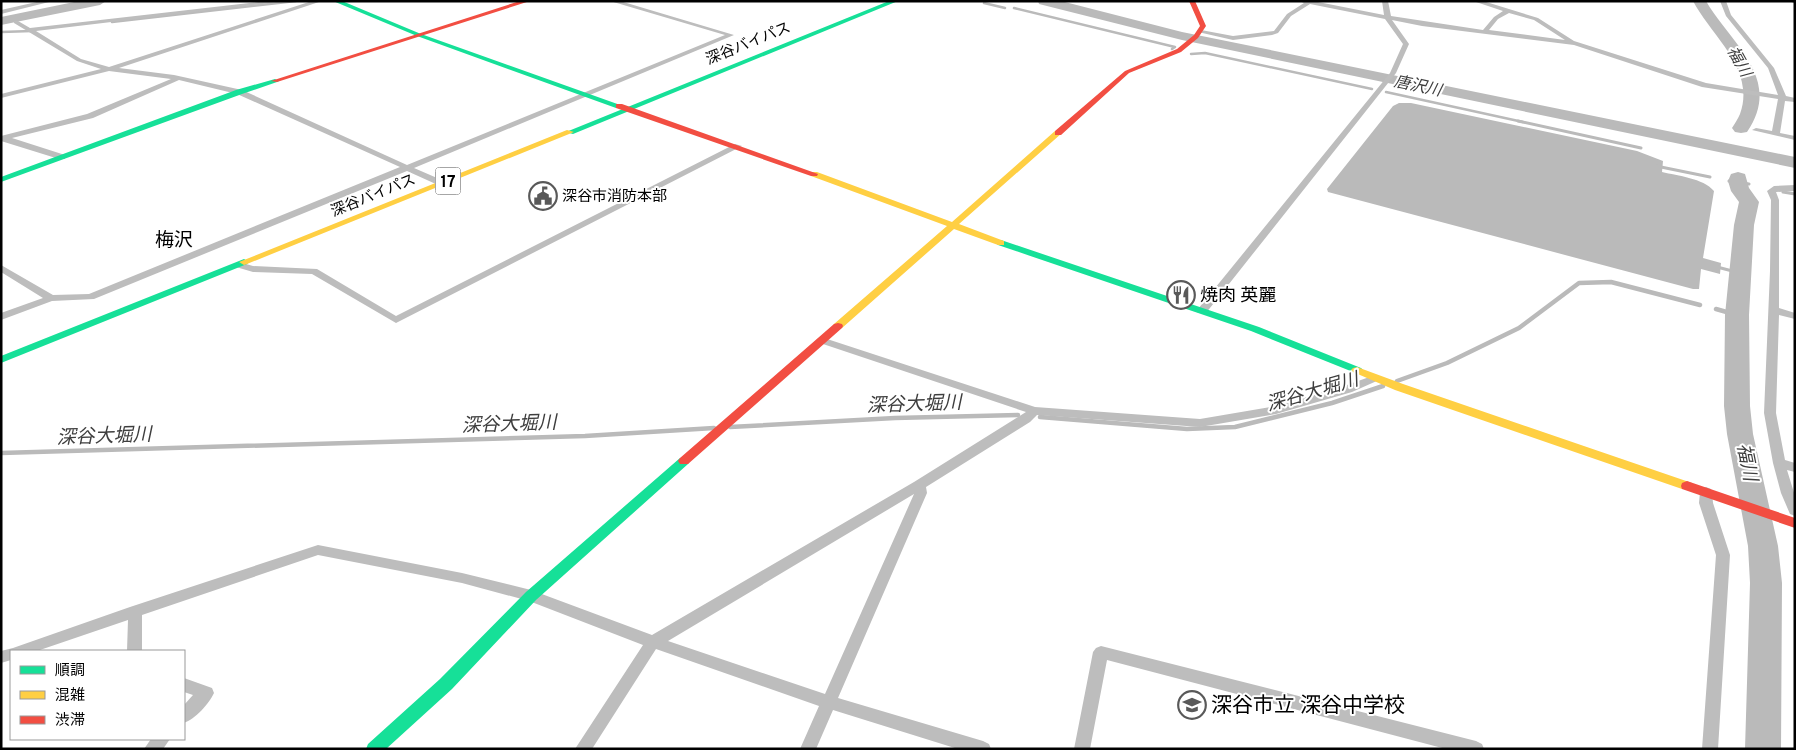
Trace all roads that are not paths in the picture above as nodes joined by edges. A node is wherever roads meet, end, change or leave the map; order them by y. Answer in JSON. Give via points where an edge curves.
{"nodes":[{"id":1,"x":50,"y":1,"type":"edge"},
{"id":2,"x":285,"y":1,"type":"edge"},
{"id":3,"x":319,"y":1,"type":"edge"},
{"id":4,"x":336,"y":1,"type":"edge"},
{"id":5,"x":527,"y":1,"type":"edge"},
{"id":6,"x":613,"y":1,"type":"edge"},
{"id":7,"x":894,"y":1,"type":"edge"},
{"id":8,"x":1192,"y":1,"type":"edge"},
{"id":9,"x":1385,"y":1,"type":"edge"},
{"id":10,"x":1476,"y":1,"type":"edge"},
{"id":11,"x":1723,"y":1,"type":"edge"},
{"id":12,"x":1306,"y":2,"type":"edge"},
{"id":13,"x":1511,"y":6,"type":"junction"},
{"id":14,"x":2,"y":12,"type":"edge"},
{"id":15,"x":9,"y":15,"type":"dead end"},
{"id":16,"x":1387,"y":18,"type":"junction"},
{"id":17,"x":16,"y":22,"type":"dead end"},
{"id":18,"x":29,"y":30,"type":"junction"},
{"id":19,"x":1484,"y":32,"type":"junction"},
{"id":20,"x":1200,"y":33,"type":"junction"},
{"id":21,"x":419,"y":35,"type":"junction"},
{"id":22,"x":1575,"y":43,"type":"junction"},
{"id":23,"x":109,"y":69,"type":"junction"},
{"id":24,"x":178,"y":78,"type":"junction"},
{"id":25,"x":238,"y":92,"type":"junction"},
{"id":26,"x":588,"y":92,"type":"junction"},
{"id":27,"x":1,"y":96,"type":"edge"},
{"id":28,"x":1777,"y":97,"type":"junction"},
{"id":29,"x":1795,"y":100,"type":"edge"},
{"id":30,"x":628,"y":107,"type":"junction"},
{"id":31,"x":1756,"y":130,"type":"dead end"},
{"id":32,"x":1776,"y":134,"type":"junction"},
{"id":33,"x":1795,"y":138,"type":"edge"},
{"id":34,"x":2,"y":139,"type":"edge"},
{"id":35,"x":738,"y":146,"type":"junction"},
{"id":36,"x":62,"y":157,"type":"junction"},
{"id":37,"x":406,"y":167,"type":"junction"},
{"id":38,"x":1,"y":180,"type":"edge"},
{"id":39,"x":441,"y":184,"type":"junction"},
{"id":40,"x":1795,"y":188,"type":"edge"},
{"id":41,"x":953,"y":226,"type":"junction"},
{"id":42,"x":239,"y":265,"type":"junction"},
{"id":43,"x":1,"y":268,"type":"edge"},
{"id":44,"x":51,"y":298,"type":"junction"},
{"id":45,"x":1772,"y":310,"type":"junction"},
{"id":46,"x":1202,"y":311,"type":"junction"},
{"id":47,"x":1795,"y":316,"type":"edge"},
{"id":48,"x":1,"y":318,"type":"edge"},
{"id":49,"x":821,"y":340,"type":"junction"},
{"id":50,"x":1,"y":360,"type":"edge"},
{"id":51,"x":1375,"y":378,"type":"junction"},
{"id":52,"x":1034,"y":410,"type":"junction"},
{"id":53,"x":1779,"y":463,"type":"junction"},
{"id":54,"x":1795,"y":468,"type":"edge"},
{"id":55,"x":918,"y":485,"type":"junction"},
{"id":56,"x":1706,"y":492,"type":"junction"},
{"id":57,"x":1795,"y":511,"type":"edge"},
{"id":58,"x":1792,"y":522,"type":"edge"},
{"id":59,"x":531,"y":596,"type":"junction"},
{"id":60,"x":135,"y":611,"type":"junction"},
{"id":61,"x":653,"y":642,"type":"junction"},
{"id":62,"x":21,"y":650,"type":"edge"},
{"id":63,"x":136,"y":650,"type":"edge"},
{"id":64,"x":185,"y":685,"type":"edge"},
{"id":65,"x":829,"y":702,"type":"junction"},
{"id":66,"x":185,"y":715,"type":"edge"},
{"id":67,"x":161,"y":740,"type":"edge"},
{"id":68,"x":152,"y":749,"type":"edge"},
{"id":69,"x":374,"y":749,"type":"edge"},
{"id":70,"x":583,"y":749,"type":"edge"},
{"id":71,"x":808,"y":749,"type":"edge"},
{"id":72,"x":983,"y":749,"type":"edge"},
{"id":73,"x":1082,"y":749,"type":"edge"},
{"id":74,"x":1476,"y":749,"type":"edge"},
{"id":75,"x":1710,"y":749,"type":"edge"}],
"edges":[{"from":1,"to":14,"type":"street"},
{"from":2,"to":18,"type":"street"},
{"from":3,"to":23,"type":"street"},
{"from":4,"to":21,"type":"main road"},
{"from":5,"to":21,"type":"main road"},
{"from":6,"to":26,"type":"street","via":[[732,35]]},
{"from":7,"to":30,"type":"main road","name":"深谷バイパス","number":"17"},
{"from":8,"to":20,"type":"main road","via":[[1203,24]]},
{"from":9,"to":16,"type":"street"},
{"from":10,"to":13,"type":"street"},
{"from":11,"to":28,"type":"street","via":[[1728,15],[1771,68],[1781,94]]},
{"from":12,"to":16,"type":"street"},
{"from":12,"to":20,"type":"street","via":[[1289,15],[1276,32],[1232,38]]},
{"from":13,"to":19,"type":"street"},
{"from":13,"to":22,"type":"street"},
{"from":14,"to":15,"type":"street"},
{"from":16,"to":19,"type":"street"},
{"from":16,"to":46,"type":"street","via":[[1406,44],[1393,73]]},
{"from":17,"to":18,"type":"street"},
{"from":18,"to":23,"type":"street","via":[[79,60]]},
{"from":19,"to":22,"type":"street"},
{"from":20,"to":41,"type":"main road","via":[[1177,53],[1144,61],[1127,72]]},
{"from":21,"to":25,"type":"main road"},
{"from":21,"to":26,"type":"main road"},
{"from":22,"to":28,"type":"street","via":[[1705,85]]},
{"from":23,"to":24,"type":"street"},
{"from":23,"to":27,"type":"street"},
{"from":24,"to":25,"type":"street"},
{"from":24,"to":34,"type":"street","via":[[90,116]]},
{"from":25,"to":36,"type":"main road"},
{"from":25,"to":37,"type":"street"},
{"from":26,"to":30,"type":"main road"},
{"from":26,"to":37,"type":"street"},
{"from":28,"to":29,"type":"street"},
{"from":28,"to":32,"type":"street"},
{"from":30,"to":35,"type":"main road"},
{"from":30,"to":39,"type":"main road","name":"深谷バイパス","number":"17"},
{"from":31,"to":32,"type":"street"},
{"from":32,"to":33,"type":"street"},
{"from":34,"to":36,"type":"street"},
{"from":35,"to":41,"type":"main road"},
{"from":35,"to":42,"type":"street","via":[[396,320],[314,271],[252,269]]},
{"from":36,"to":38,"type":"main road"},
{"from":37,"to":39,"type":"street"},
{"from":37,"to":44,"type":"street","via":[[90,297]]},
{"from":39,"to":42,"type":"main road","name":"深谷バイパス","number":"17"},
{"from":40,"to":45,"type":"street","via":[[1774,188],[1770,191],[1775,200]]},
{"from":41,"to":46,"type":"main road"},
{"from":41,"to":49,"type":"main road"},
{"from":42,"to":50,"type":"main road","name":"深谷バイパス","number":"17"},
{"from":43,"to":44,"type":"street"},
{"from":44,"to":48,"type":"street"},
{"from":45,"to":47,"type":"street"},
{"from":45,"to":53,"type":"street","via":[[1770,413]]},
{"from":46,"to":51,"type":"main road","via":[[1292,343]]},
{"from":49,"to":52,"type":"street"},
{"from":49,"to":59,"type":"main road"},
{"from":51,"to":52,"type":"street","via":[[1293,406],[1227,421],[1200,423]]},
{"from":51,"to":56,"type":"main road"},
{"from":52,"to":55,"type":"street","via":[[1026,420]]},
{"from":53,"to":54,"type":"street"},
{"from":53,"to":57,"type":"street"},
{"from":55,"to":61,"type":"street"},
{"from":55,"to":65,"type":"street","via":[[921,492]]},
{"from":56,"to":58,"type":"main road"},
{"from":56,"to":75,"type":"street","via":[[1706,503],[1724,555]]},
{"from":59,"to":60,"type":"street","via":[[462,578],[318,550]]},
{"from":59,"to":61,"type":"street"},
{"from":59,"to":69,"type":"main road","via":[[446,684]]},
{"from":60,"to":62,"type":"street"},
{"from":60,"to":63,"type":"street"},
{"from":61,"to":65,"type":"street"},
{"from":61,"to":70,"type":"street"},
{"from":64,"to":66,"type":"street","via":[[206,693]]},
{"from":65,"to":71,"type":"street"},
{"from":65,"to":72,"type":"street"},
{"from":67,"to":68,"type":"street"},
{"from":73,"to":74,"type":"street","via":[[1102,652]]}]}
